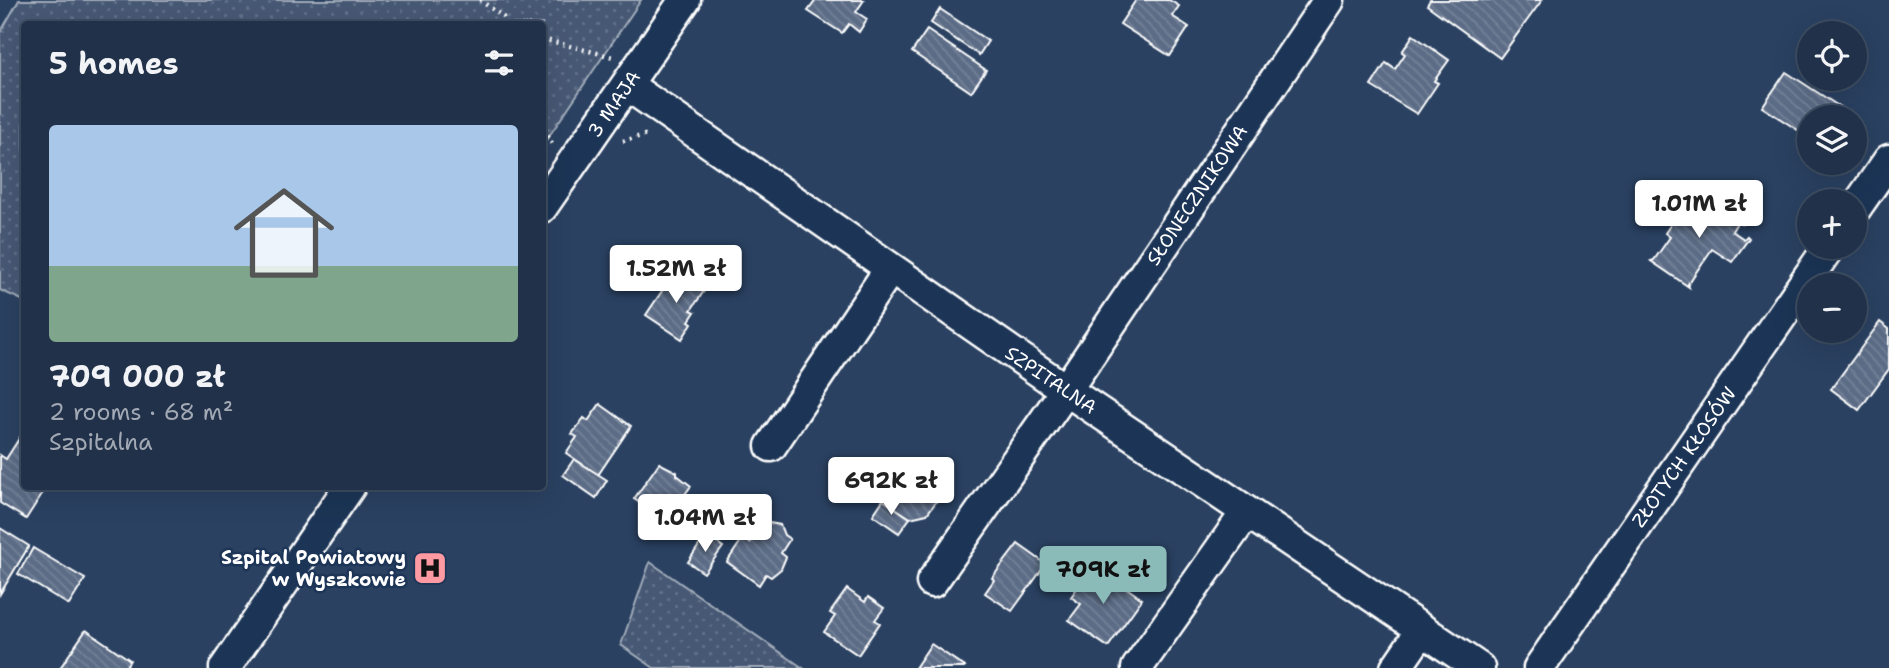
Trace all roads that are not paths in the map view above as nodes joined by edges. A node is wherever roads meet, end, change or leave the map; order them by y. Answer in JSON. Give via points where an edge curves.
{"nodes":[{"id":1,"x":685,"y":0,"type":"edge"},
{"id":2,"x":1329,"y":0,"type":"edge"},
{"id":3,"x":631,"y":80,"type":"junction"},
{"id":4,"x":1889,"y":160,"type":"edge"},
{"id":5,"x":1867,"y":192,"type":"edge"},
{"id":6,"x":546,"y":201,"type":"edge"},
{"id":7,"x":1821,"y":259,"type":"edge"},
{"id":8,"x":890,"y":270,"type":"junction"},
{"id":9,"x":1066,"y":390,"type":"junction"},
{"id":10,"x":771,"y":446,"type":"dead end"},
{"id":11,"x":346,"y":490,"type":"edge"},
{"id":12,"x":1246,"y":513,"type":"junction"},
{"id":13,"x":932,"y":582,"type":"dead end"},
{"id":14,"x":1422,"y":630,"type":"junction"},
{"id":15,"x":225,"y":668,"type":"edge"},
{"id":16,"x":1137,"y":668,"type":"edge"},
{"id":17,"x":1396,"y":668,"type":"edge"},
{"id":18,"x":1479,"y":668,"type":"edge"},
{"id":19,"x":1539,"y":668,"type":"edge"}],
"edges":[{"from":1,"to":3,"type":"street","name":"3 MAJA"},
{"from":2,"to":9,"type":"street","name":"SŁONECZNIKOWA"},
{"from":3,"to":6,"type":"street","name":"3 MAJA"},
{"from":3,"to":8,"type":"street","name":"SZPITALNA"},
{"from":4,"to":5,"type":"street"},
{"from":7,"to":19,"type":"street","name":"ZŁOTYCH KŁOSÓW"},
{"from":8,"to":9,"type":"street","name":"SZPITALNA"},
{"from":8,"to":10,"type":"street"},
{"from":9,"to":12,"type":"street","name":"SZPITALNA"},
{"from":9,"to":13,"type":"street","name":"SŁONECZNIKOWA"},
{"from":11,"to":15,"type":"street"},
{"from":12,"to":14,"type":"street","name":"SZPITALNA"},
{"from":12,"to":16,"type":"street"},
{"from":14,"to":17,"type":"street"},
{"from":14,"to":18,"type":"street","name":"SZPITALNA"}]}
